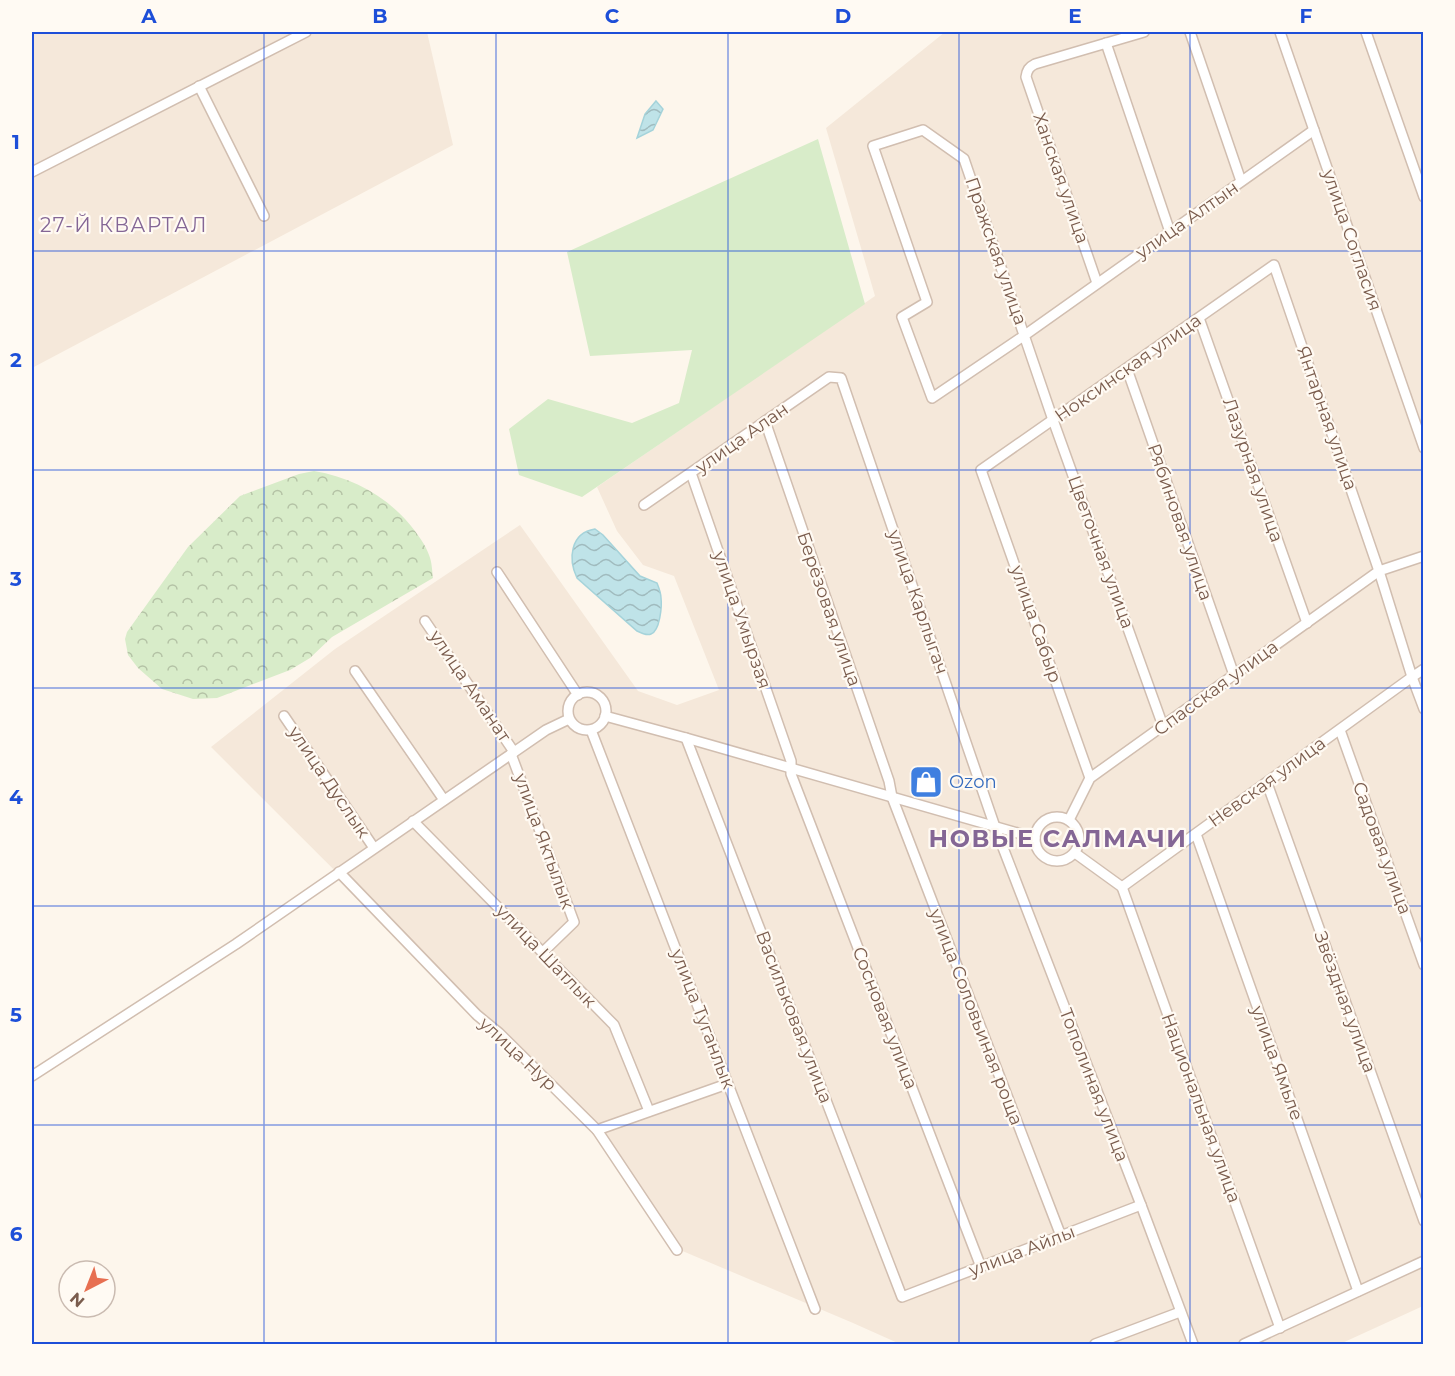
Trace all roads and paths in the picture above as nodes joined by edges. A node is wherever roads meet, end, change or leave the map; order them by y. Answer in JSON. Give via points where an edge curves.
{"nodes":[{"id":1,"x":306,"y":32,"type":"edge"},
{"id":2,"x":1144,"y":32,"type":"edge"},
{"id":3,"x":1190,"y":32,"type":"edge"},
{"id":4,"x":1280,"y":32,"type":"edge"},
{"id":5,"x":1366,"y":32,"type":"edge"},
{"id":6,"x":1106,"y":43,"type":"junction"},
{"id":7,"x":198,"y":86,"type":"junction"},
{"id":8,"x":1314,"y":130,"type":"junction"},
{"id":9,"x":32,"y":172,"type":"edge"},
{"id":10,"x":1242,"y":182,"type":"junction"},
{"id":11,"x":1424,"y":197,"type":"edge"},
{"id":12,"x":264,"y":216,"type":"dead end"},
{"id":13,"x":1170,"y":232,"type":"junction"},
{"id":14,"x":1274,"y":265,"type":"joint"},
{"id":15,"x":1097,"y":284,"type":"junction"},
{"id":16,"x":1060,"y":310,"type":"joint"},
{"id":17,"x":1199,"y":318,"type":"junction"},
{"id":18,"x":1024,"y":335,"type":"junction"},
{"id":19,"x":1126,"y":369,"type":"junction"},
{"id":20,"x":841,"y":378,"type":"joint"},
{"id":21,"x":1039,"y":378,"type":"joint"},
{"id":22,"x":1053,"y":420,"type":"junction"},
{"id":23,"x":765,"y":422,"type":"junction"},
{"id":24,"x":1424,"y":448,"type":"edge"},
{"id":25,"x":981,"y":470,"type":"joint"},
{"id":26,"x":692,"y":472,"type":"junction"},
{"id":27,"x":644,"y":504,"type":"dead end"},
{"id":28,"x":1424,"y":556,"type":"edge"},
{"id":29,"x":1379,"y":571,"type":"junction"},
{"id":30,"x":497,"y":572,"type":"dead end"},
{"id":31,"x":425,"y":621,"type":"dead end"},
{"id":32,"x":1307,"y":623,"type":"junction"},
{"id":33,"x":1424,"y":669,"type":"edge"},
{"id":34,"x":355,"y":671,"type":"dead end"},
{"id":35,"x":1234,"y":675,"type":"junction"},
{"id":36,"x":1412,"y":677,"type":"junction"},
{"id":37,"x":578,"y":695,"type":"junction"},
{"id":38,"x":1424,"y":709,"type":"edge"},
{"id":39,"x":284,"y":716,"type":"dead end"},
{"id":40,"x":605,"y":716,"type":"junction"},
{"id":41,"x":569,"y":718,"type":"junction"},
{"id":42,"x":1163,"y":726,"type":"junction"},
{"id":43,"x":591,"y":730,"type":"junction"},
{"id":44,"x":1340,"y":730,"type":"junction"},
{"id":45,"x":686,"y":738,"type":"junction"},
{"id":46,"x":513,"y":753,"type":"junction"},
{"id":47,"x":791,"y":768,"type":"junction"},
{"id":48,"x":1090,"y":778,"type":"junction"},
{"id":49,"x":1267,"y":783,"type":"junction"},
{"id":50,"x":892,"y":797,"type":"junction"},
{"id":51,"x":444,"y":800,"type":"junction"},
{"id":52,"x":1069,"y":820,"type":"junction"},
{"id":53,"x":414,"y":821,"type":"junction"},
{"id":54,"x":995,"y":826,"type":"junction"},
{"id":55,"x":1196,"y":834,"type":"junction"},
{"id":56,"x":1035,"y":838,"type":"junction"},
{"id":57,"x":374,"y":848,"type":"junction"},
{"id":58,"x":1075,"y":853,"type":"junction"},
{"id":59,"x":339,"y":872,"type":"junction"},
{"id":60,"x":1122,"y":887,"type":"junction"},
{"id":61,"x":543,"y":952,"type":"junction"},
{"id":62,"x":1424,"y":965,"type":"edge"},
{"id":63,"x":32,"y":1076,"type":"edge"},
{"id":64,"x":727,"y":1084,"type":"junction"},
{"id":65,"x":650,"y":1111,"type":"junction"},
{"id":66,"x":597,"y":1130,"type":"junction"},
{"id":67,"x":1141,"y":1205,"type":"junction"},
{"id":68,"x":1424,"y":1221,"type":"edge"},
{"id":69,"x":1061,"y":1236,"type":"junction"},
{"id":70,"x":677,"y":1250,"type":"dead end"},
{"id":71,"x":1424,"y":1261,"type":"edge"},
{"id":72,"x":981,"y":1267,"type":"junction"},
{"id":73,"x":1358,"y":1291,"type":"junction"},
{"id":74,"x":902,"y":1297,"type":"joint"},
{"id":75,"x":815,"y":1309,"type":"dead end"},
{"id":76,"x":1180,"y":1312,"type":"junction"},
{"id":77,"x":1280,"y":1328,"type":"junction"},
{"id":78,"x":1096,"y":1344,"type":"edge"},
{"id":79,"x":1193,"y":1344,"type":"edge"},
{"id":80,"x":1244,"y":1344,"type":"edge"}],
"edges":[{"from":1,"to":7,"type":"street"},
{"from":2,"to":6,"type":"street"},
{"from":3,"to":10,"type":"street"},
{"from":4,"to":8,"type":"street","name":"улица Согласия"},
{"from":5,"to":11,"type":"street"},
{"from":6,"to":13,"type":"street"},
{"from":6,"to":15,"type":"street","name":"Ханская улица","via":[[1035,64],[1026,77]]},
{"from":7,"to":9,"type":"street"},
{"from":7,"to":12,"type":"street"},
{"from":8,"to":10,"type":"street","name":"улица Алтын"},
{"from":8,"to":24,"type":"street","name":"улица Согласия"},
{"from":10,"to":13,"type":"street","name":"улица Алтын"},
{"from":13,"to":15,"type":"street","name":"улица Алтын"},
{"from":14,"to":17,"type":"street","name":"Ноксинская улица"},
{"from":14,"to":29,"type":"street","name":"Янтарная улица"},
{"from":15,"to":16,"type":"street","name":"улица Алтын"},
{"from":16,"to":18,"type":"street","name":"Пражская улица"},
{"from":17,"to":19,"type":"street","name":"Ноксинская улица"},
{"from":17,"to":32,"type":"street","name":"Лазурная улица"},
{"from":18,"to":18,"type":"street","name":"Пражская улица","via":[[964,159],[922,130],[873,146],[927,302],[902,317],[932,398]]},
{"from":18,"to":21,"type":"street","name":"Пражская улица"},
{"from":19,"to":22,"type":"street","name":"Ноксинская улица"},
{"from":19,"to":35,"type":"street","name":"Рябиновая улица"},
{"from":20,"to":23,"type":"street","name":"улица Алан","via":[[829,376]]},
{"from":20,"to":54,"type":"street","name":"улица Карлыгач"},
{"from":21,"to":22,"type":"street","name":"Цветочная улица"},
{"from":22,"to":25,"type":"street","name":"Ноксинская улица"},
{"from":22,"to":42,"type":"street","name":"Цветочная улица"},
{"from":23,"to":26,"type":"street","name":"улица Алан"},
{"from":23,"to":50,"type":"street","name":"Берёзовая улица"},
{"from":25,"to":48,"type":"street","name":"улица Сабыр"},
{"from":26,"to":27,"type":"street","name":"улица Алан"},
{"from":26,"to":47,"type":"street","name":"улица Умырзая"},
{"from":28,"to":29,"type":"street","name":"Спасская улица"},
{"from":29,"to":32,"type":"street","name":"Спасская улица"},
{"from":29,"to":36,"type":"street","name":"Янтарная улица"},
{"from":30,"to":37,"type":"street"},
{"from":31,"to":46,"type":"street","name":"улица Аманат"},
{"from":32,"to":35,"type":"street","name":"Спасская улица"},
{"from":33,"to":36,"type":"street","name":"Невская улица"},
{"from":34,"to":51,"type":"street"},
{"from":35,"to":42,"type":"street","name":"Спасская улица"},
{"from":36,"to":38,"type":"street","name":"Янтарная улица"},
{"from":36,"to":44,"type":"street","name":"Невская улица"},
{"from":37,"to":40,"type":"street","via":[[599,696]]},
{"from":37,"to":41,"type":"street","via":[[569,705]]},
{"from":39,"to":57,"type":"street","name":"улица Дуслык"},
{"from":40,"to":43,"type":"street"},
{"from":40,"to":45,"type":"street"},
{"from":41,"to":43,"type":"street","via":[[580,729]]},
{"from":41,"to":46,"type":"street"},
{"from":42,"to":48,"type":"street","name":"Спасская улица"},
{"from":43,"to":64,"type":"street","name":"улица Туганлык"},
{"from":44,"to":49,"type":"street","name":"Невская улица"},
{"from":44,"to":62,"type":"street","name":"Садовая улица"},
{"from":45,"to":47,"type":"street"},
{"from":45,"to":74,"type":"street","name":"Васильковая улица"},
{"from":46,"to":51,"type":"street"},
{"from":46,"to":61,"type":"street","name":"улица Яктылык","via":[[574,922]]},
{"from":47,"to":50,"type":"street"},
{"from":47,"to":72,"type":"street","name":"Сосновая улица"},
{"from":48,"to":52,"type":"street","name":"Спасская улица"},
{"from":49,"to":55,"type":"street","name":"Невская улица"},
{"from":49,"to":68,"type":"street","name":"Звёздная улица"},
{"from":50,"to":54,"type":"street"},
{"from":50,"to":69,"type":"street","name":"улица Соловьиная роща"},
{"from":51,"to":53,"type":"street"},
{"from":52,"to":56,"type":"street","via":[[1060,817],[1043,822]]},
{"from":52,"to":58,"type":"street","via":[[1079,835]]},
{"from":53,"to":57,"type":"street"},
{"from":53,"to":61,"type":"street","name":"улица Шатлык"},
{"from":54,"to":56,"type":"street"},
{"from":54,"to":67,"type":"street","name":"Тополиная улица"},
{"from":55,"to":60,"type":"street","name":"Невская улица"},
{"from":55,"to":73,"type":"street","name":"улица Ямьле"},
{"from":56,"to":58,"type":"street","via":[[1042,855],[1050,860],[1068,859]]},
{"from":57,"to":59,"type":"street"},
{"from":58,"to":60,"type":"street"},
{"from":59,"to":63,"type":"street"},
{"from":59,"to":66,"type":"street","name":"улица Нур","via":[[477,1016]]},
{"from":60,"to":77,"type":"street","name":"Национальная улица"},
{"from":61,"to":65,"type":"street","name":"улица Шатлык","via":[[614,1025]]},
{"from":64,"to":65,"type":"street"},
{"from":64,"to":75,"type":"street","name":"улица Туганлык"},
{"from":65,"to":66,"type":"street"},
{"from":66,"to":70,"type":"street","name":"улица Нур"},
{"from":67,"to":69,"type":"street","name":"улица Айлы"},
{"from":67,"to":76,"type":"street","name":"Тополиная улица"},
{"from":69,"to":72,"type":"street","name":"улица Айлы"},
{"from":71,"to":73,"type":"street"},
{"from":72,"to":74,"type":"street","name":"улица Айлы"},
{"from":73,"to":77,"type":"street"},
{"from":76,"to":78,"type":"street"},
{"from":76,"to":79,"type":"street","name":"Тополиная улица"},
{"from":77,"to":80,"type":"street"}]}
